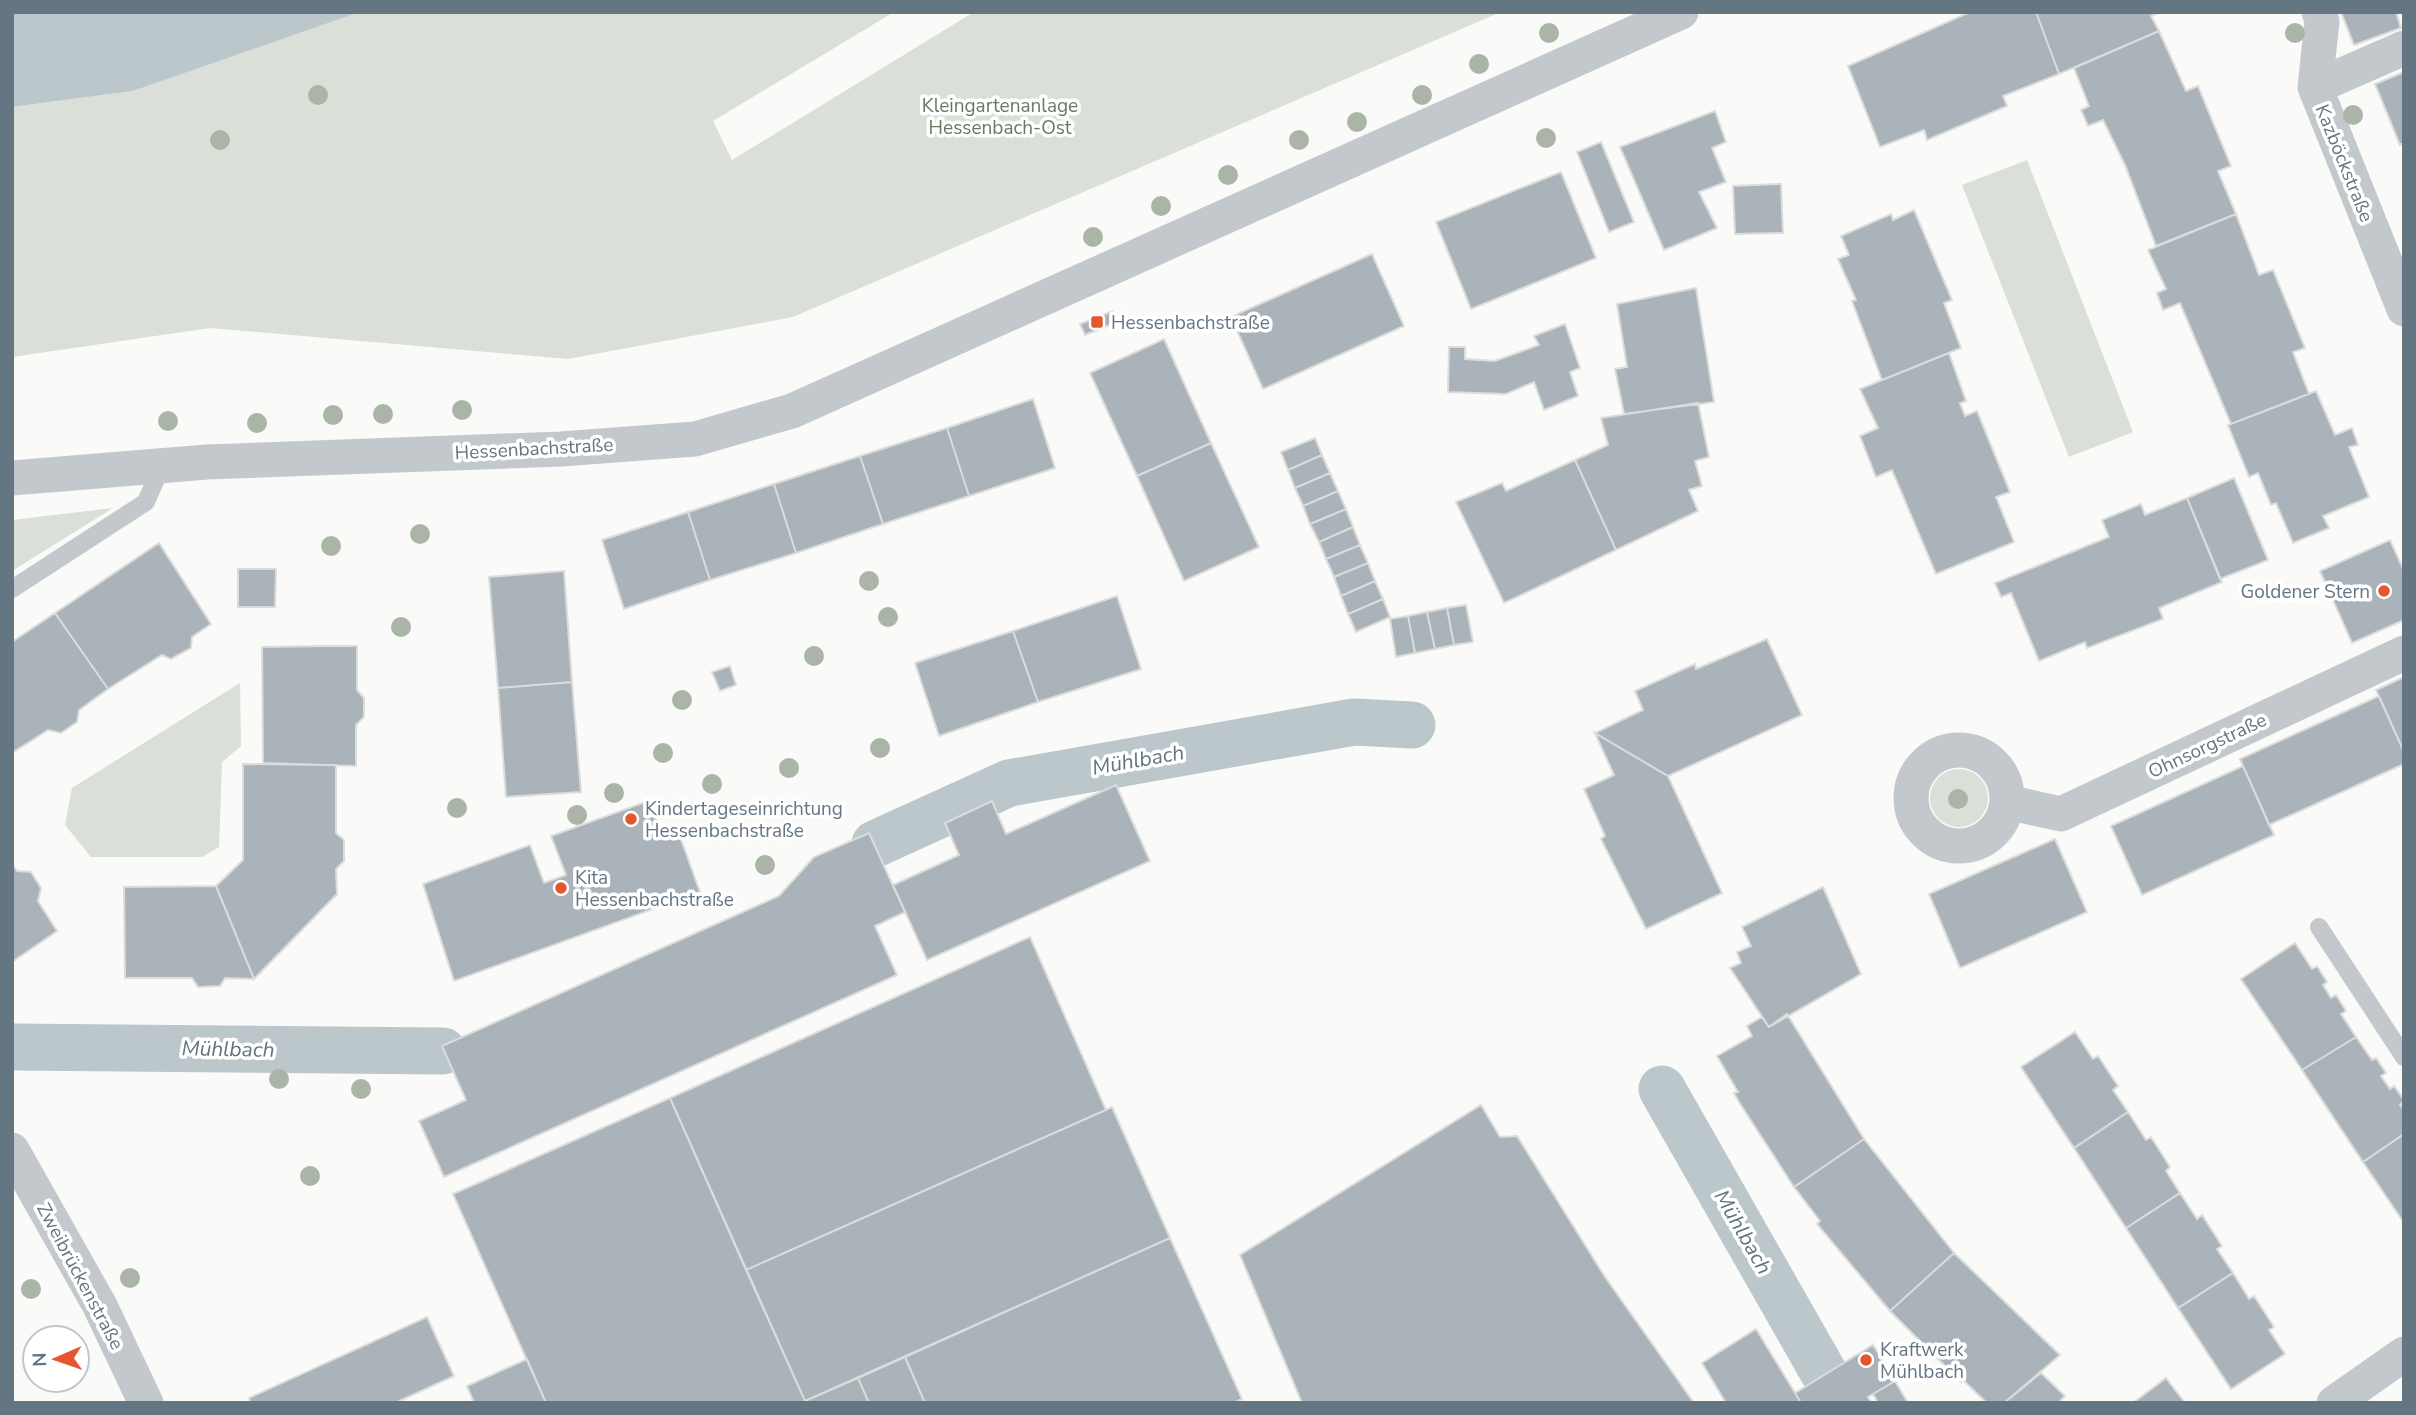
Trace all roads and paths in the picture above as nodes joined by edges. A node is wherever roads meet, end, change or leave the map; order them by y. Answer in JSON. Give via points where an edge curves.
{"nodes":[{"id":1,"x":1681,"y":12,"type":"edge"},
{"id":2,"x":2319,"y":12,"type":"edge"},
{"id":3,"x":2404,"y":48,"type":"edge"},
{"id":4,"x":2315,"y":87,"type":"junction"},
{"id":5,"x":2404,"y":309,"type":"edge"},
{"id":6,"x":162,"y":465,"type":"junction"},
{"id":7,"x":12,"y":478,"type":"edge"},
{"id":8,"x":12,"y":589,"type":"edge"},
{"id":9,"x":2404,"y":653,"type":"edge"},
{"id":10,"x":2007,"y":802,"type":"dead end"},
{"id":11,"x":2319,"y":927,"type":"dead end"},
{"id":12,"x":2404,"y":1057,"type":"edge"},
{"id":13,"x":12,"y":1150,"type":"edge"},
{"id":14,"x":2404,"y":1354,"type":"edge"},
{"id":15,"x":146,"y":1403,"type":"edge"},
{"id":16,"x":2334,"y":1403,"type":"edge"}],
"edges":[{"from":1,"to":6,"type":"street","name":"Hessenbachstraße","via":[[792,411],[695,439]]},
{"from":2,"to":4,"type":"street","name":"Kazböckstraße"},
{"from":3,"to":4,"type":"street"},
{"from":4,"to":5,"type":"street","name":"Kazböckstraße"},
{"from":6,"to":7,"type":"street","name":"Hessenbachstraße"},
{"from":6,"to":8,"type":"lane","via":[[146,502]]},
{"from":9,"to":10,"type":"street","name":"Ohnsorgstraße","via":[[2061,814]]},
{"from":11,"to":12,"type":"lane"},
{"from":13,"to":15,"type":"street","name":"Zweibrückenstraße","via":[[100,1307]]},
{"from":14,"to":16,"type":"street"}]}
